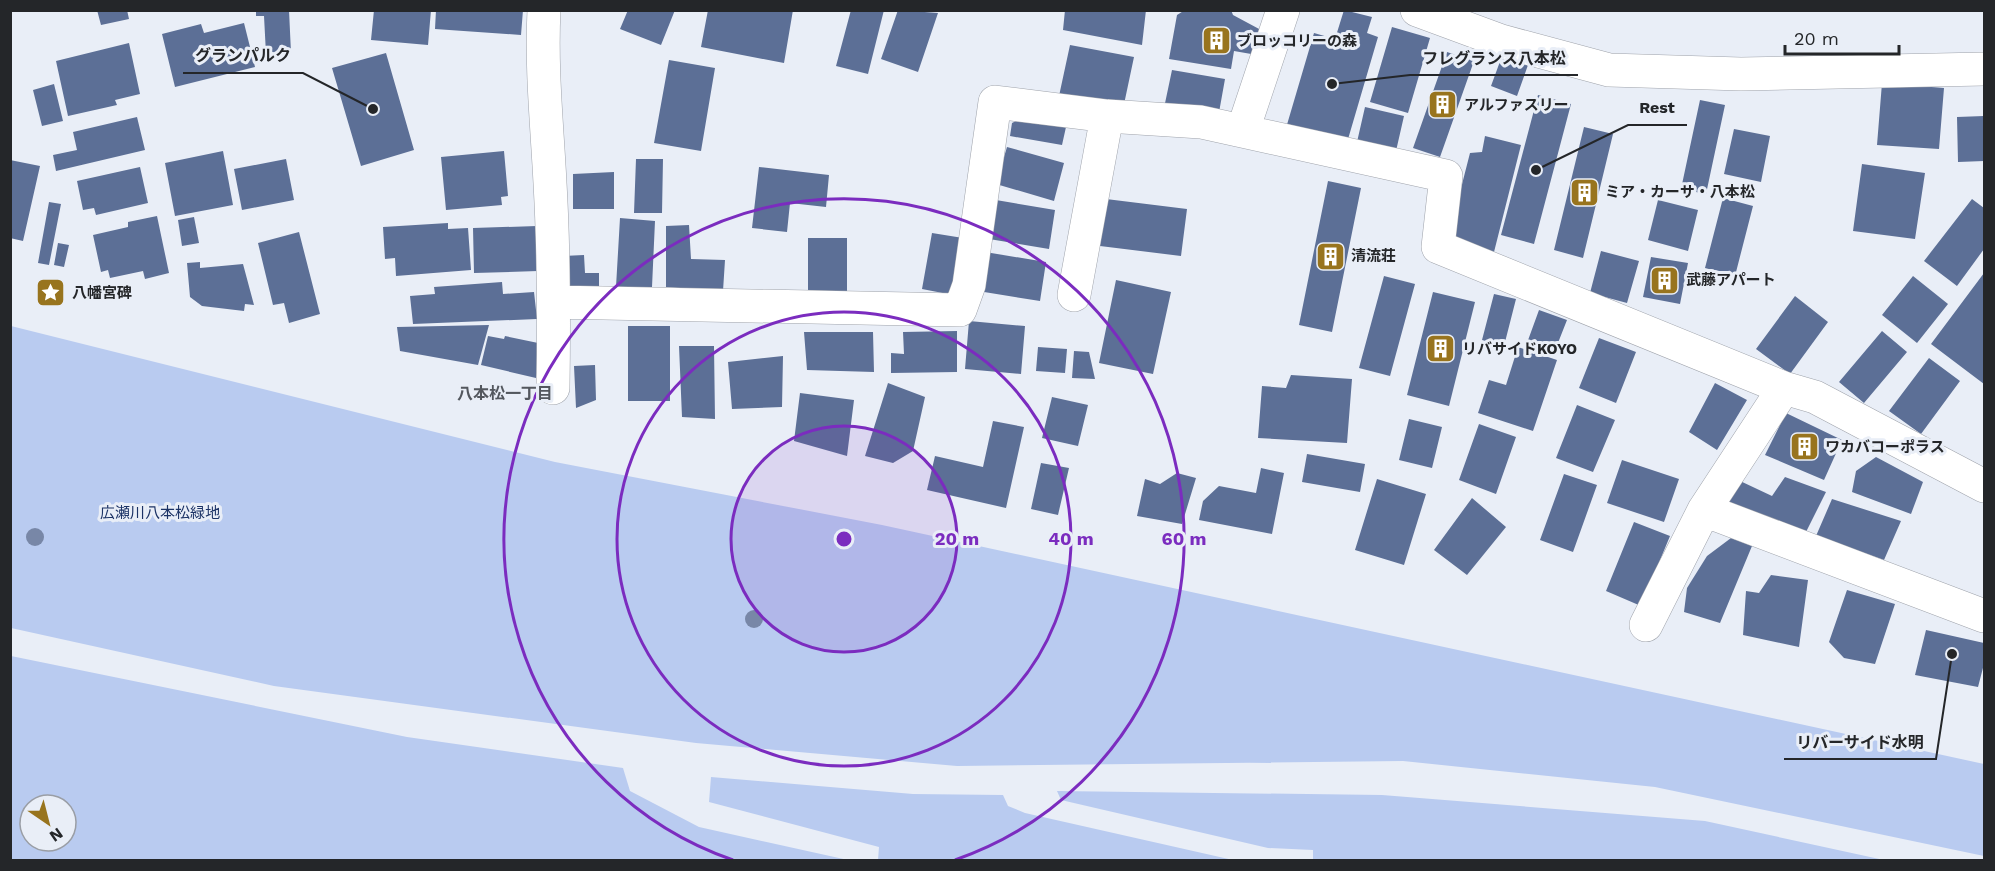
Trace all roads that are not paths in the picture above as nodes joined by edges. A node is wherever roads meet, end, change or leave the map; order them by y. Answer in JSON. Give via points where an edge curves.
{"nodes":[{"id":1,"x":544,"y":10,"type":"edge"},
{"id":2,"x":1283,"y":10,"type":"edge"},
{"id":3,"x":1417,"y":10,"type":"edge"},
{"id":4,"x":1984,"y":69,"type":"edge"},
{"id":5,"x":1107,"y":116,"type":"junction"},
{"id":6,"x":1243,"y":130,"type":"junction"},
{"id":7,"x":1074,"y":295,"type":"dead end"},
{"id":8,"x":554,"y":302,"type":"junction"},
{"id":9,"x":553,"y":388,"type":"dead end"},
{"id":10,"x":1784,"y":388,"type":"junction"},
{"id":11,"x":1984,"y":486,"type":"edge"},
{"id":12,"x":1704,"y":510,"type":"junction"},
{"id":13,"x":1984,"y":616,"type":"edge"},
{"id":14,"x":1646,"y":625,"type":"dead end"}],
"edges":[{"from":1,"to":8,"type":"street","via":[[542,52]]},
{"from":2,"to":6,"type":"street"},
{"from":3,"to":4,"type":"street","via":[[1501,41],[1609,70],[1741,74]]},
{"from":5,"to":6,"type":"street","via":[[1201,122]]},
{"from":5,"to":7,"type":"street"},
{"from":5,"to":8,"type":"street","via":[[995,102],[969,285],[960,310]]},
{"from":6,"to":10,"type":"street","via":[[1446,176],[1437,247]]},
{"from":8,"to":9,"type":"street"},
{"from":10,"to":11,"type":"street","via":[[1815,398]]},
{"from":10,"to":12,"type":"street"},
{"from":12,"to":13,"type":"street"},
{"from":12,"to":14,"type":"street"}]}
